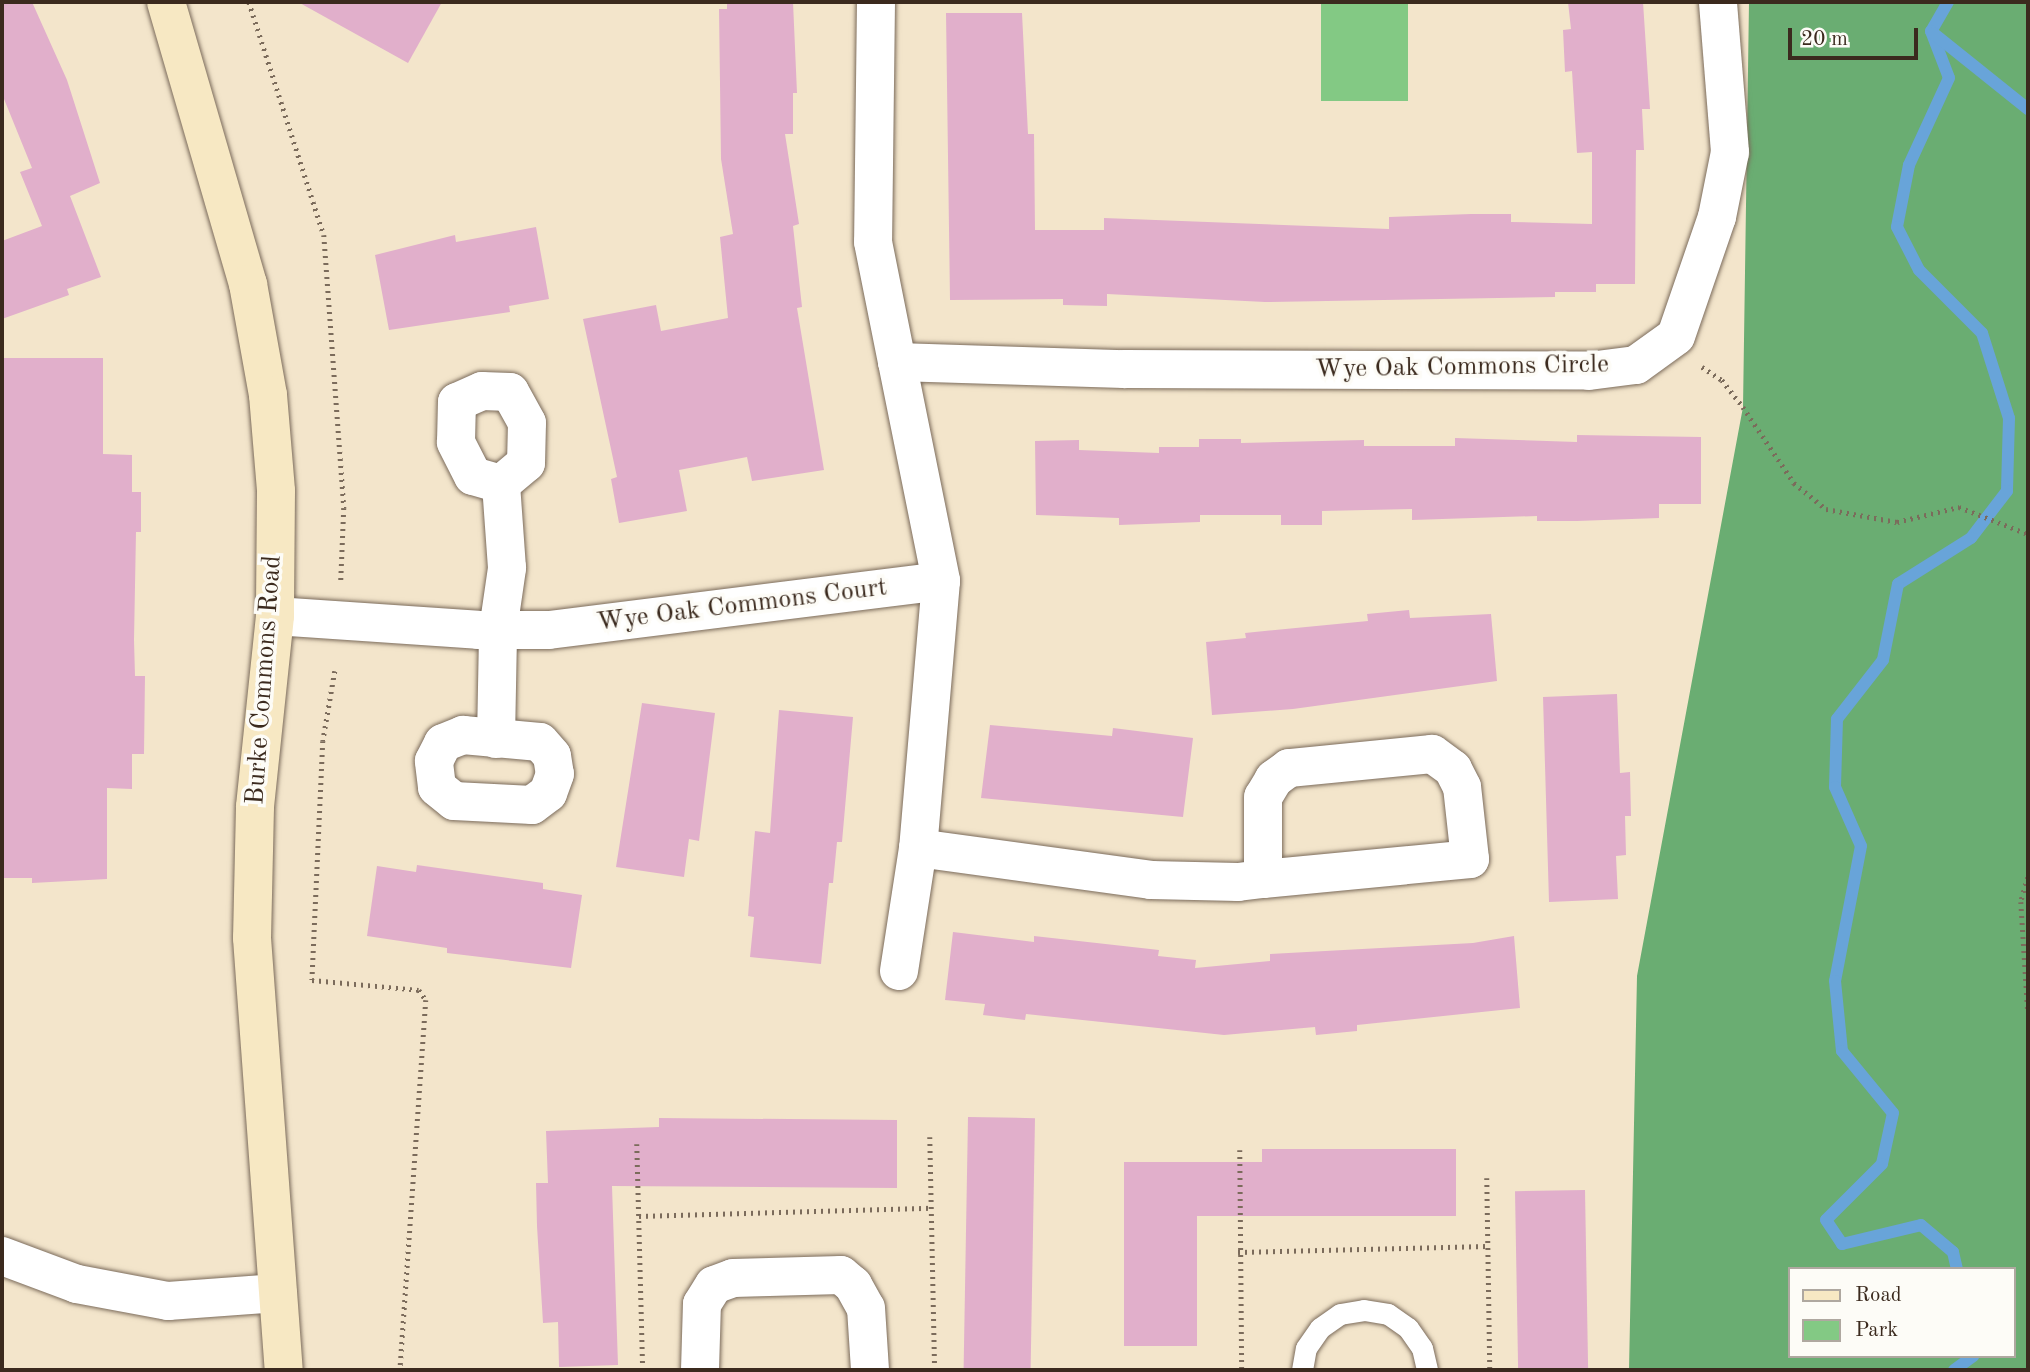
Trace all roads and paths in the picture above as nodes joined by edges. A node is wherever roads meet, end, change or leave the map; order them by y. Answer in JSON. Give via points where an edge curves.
{"nodes":[{"id":1,"x":166,"y":2,"type":"edge"},
{"id":2,"x":249,"y":2,"type":"edge"},
{"id":3,"x":876,"y":2,"type":"edge"},
{"id":4,"x":1718,"y":2,"type":"edge"},
{"id":5,"x":1659,"y":348,"type":"junction"},
{"id":6,"x":897,"y":362,"type":"junction"},
{"id":7,"x":501,"y":484,"type":"dead end"},
{"id":8,"x":2028,"y":534,"type":"edge"},
{"id":9,"x":341,"y":581,"type":"dead end"},
{"id":10,"x":941,"y":581,"type":"junction"},
{"id":11,"x":275,"y":616,"type":"junction"},
{"id":12,"x":498,"y":630,"type":"junction"},
{"id":13,"x":335,"y":671,"type":"dead end"},
{"id":14,"x":496,"y":739,"type":"dead end"},
{"id":15,"x":918,"y":848,"type":"junction"},
{"id":16,"x":2028,"y":877,"type":"edge"},
{"id":17,"x":1263,"y":879,"type":"junction"},
{"id":18,"x":899,"y":971,"type":"dead end"},
{"id":19,"x":2028,"y":1012,"type":"edge"},
{"id":20,"x":930,"y":1137,"type":"dead end"},
{"id":21,"x":637,"y":1144,"type":"dead end"},
{"id":22,"x":1240,"y":1150,"type":"dead end"},
{"id":23,"x":1487,"y":1178,"type":"dead end"},
{"id":24,"x":932,"y":1208,"type":"junction"},
{"id":25,"x":639,"y":1216,"type":"junction"},
{"id":26,"x":1487,"y":1247,"type":"junction"},
{"id":27,"x":1238,"y":1252,"type":"junction"},
{"id":28,"x":2,"y":1256,"type":"edge"},
{"id":29,"x":278,"y":1293,"type":"junction"},
{"id":30,"x":284,"y":1370,"type":"edge"},
{"id":31,"x":400,"y":1370,"type":"edge"},
{"id":32,"x":643,"y":1370,"type":"edge"},
{"id":33,"x":700,"y":1370,"type":"edge"},
{"id":34,"x":870,"y":1370,"type":"edge"},
{"id":35,"x":935,"y":1370,"type":"edge"},
{"id":36,"x":1242,"y":1370,"type":"edge"},
{"id":37,"x":1302,"y":1370,"type":"edge"},
{"id":38,"x":1427,"y":1370,"type":"edge"},
{"id":39,"x":1490,"y":1370,"type":"edge"}],
"edges":[{"from":1,"to":11,"type":"street","name":"Burke Commons Road","via":[[248,284],[268,395],[276,491]]},
{"from":2,"to":9,"type":"path","via":[[324,235],[344,508]]},
{"from":3,"to":6,"type":"street","via":[[873,242]]},
{"from":4,"to":5,"type":"street","name":"Wye Oak Commons Circle","via":[[1730,152],[1717,216],[1676,336]]},
{"from":5,"to":6,"type":"street","name":"Wye Oak Commons Circle","via":[[1636,365],[1589,371],[1124,369]]},
{"from":5,"to":8,"type":"path","via":[[1684,375],[1690,368],[1703,367],[1721,380],[1765,435],[1794,483],[1826,509],[1897,522],[1959,507]]},
{"from":6,"to":10,"type":"street"},
{"from":7,"to":12,"type":"street","via":[[507,568]]},
{"from":10,"to":12,"type":"street","name":"Wye Oak Commons Court","via":[[549,630]]},
{"from":10,"to":15,"type":"street"},
{"from":11,"to":12,"type":"street","name":"Wye Oak Commons Court"},
{"from":11,"to":29,"type":"street","name":"Burke Commons Road","via":[[255,807],[252,938]]},
{"from":12,"to":14,"type":"street"},
{"from":13,"to":31,"type":"path","via":[[323,741],[312,980],[419,989],[426,1000]]},
{"from":15,"to":17,"type":"street","via":[[1151,880]]},
{"from":15,"to":18,"type":"street"},
{"from":16,"to":19,"type":"path","via":[[2021,902]]},
{"from":17,"to":17,"type":"street","via":[[1470,859],[1462,787],[1453,769],[1432,754],[1289,768],[1274,779],[1263,797]]},
{"from":20,"to":24,"type":"path"},
{"from":21,"to":25,"type":"path"},
{"from":22,"to":27,"type":"path"},
{"from":23,"to":26,"type":"path"},
{"from":24,"to":25,"type":"path"},
{"from":24,"to":35,"type":"path"},
{"from":25,"to":32,"type":"path"},
{"from":26,"to":27,"type":"path"},
{"from":26,"to":39,"type":"path"},
{"from":27,"to":36,"type":"path"},
{"from":28,"to":29,"type":"street","via":[[77,1284],[168,1301]]},
{"from":29,"to":30,"type":"street","name":"Burke Commons Road"},
{"from":33,"to":34,"type":"street","via":[[702,1304],[714,1285],[733,1278],[841,1275],[853,1285],[866,1308]]},
{"from":37,"to":38,"type":"lane","via":[[1306,1348],[1320,1328],[1340,1314],[1364,1310],[1388,1314],[1408,1328],[1422,1348]]}]}
